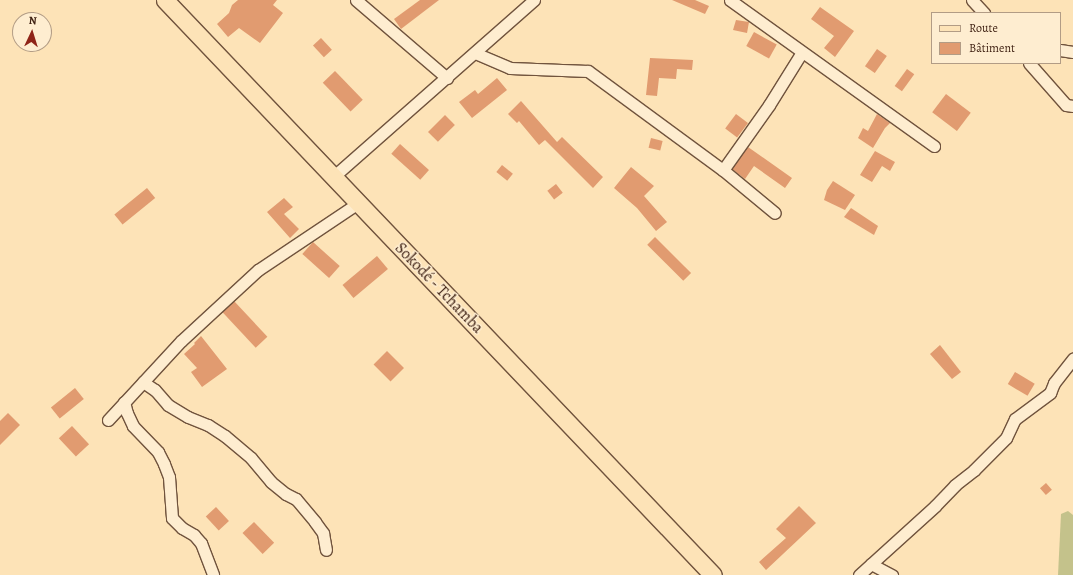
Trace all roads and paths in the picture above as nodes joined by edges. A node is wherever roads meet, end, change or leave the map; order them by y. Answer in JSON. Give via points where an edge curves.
{"nodes":[{"id":1,"x":165,"y":0,"type":"edge"},
{"id":2,"x":356,"y":0,"type":"edge"},
{"id":3,"x":534,"y":0,"type":"edge"},
{"id":4,"x":730,"y":0,"type":"edge"},
{"id":5,"x":972,"y":0,"type":"edge"},
{"id":6,"x":983,"y":12,"type":"edge"},
{"id":7,"x":1061,"y":50,"type":"edge"},
{"id":8,"x":802,"y":52,"type":"junction"},
{"id":9,"x":1073,"y":52,"type":"edge"},
{"id":10,"x":475,"y":53,"type":"junction"},
{"id":11,"x":1030,"y":64,"type":"edge"},
{"id":12,"x":447,"y":78,"type":"junction"},
{"id":13,"x":1073,"y":106,"type":"edge"},
{"id":14,"x":934,"y":146,"type":"dead end"},
{"id":15,"x":723,"y":170,"type":"junction"},
{"id":16,"x":333,"y":177,"type":"junction"},
{"id":17,"x":358,"y":203,"type":"junction"},
{"id":18,"x":775,"y":213,"type":"dead end"},
{"id":19,"x":1073,"y":359,"type":"edge"},
{"id":20,"x":143,"y":382,"type":"junction"},
{"id":21,"x":124,"y":402,"type":"junction"},
{"id":22,"x":108,"y":420,"type":"dead end"},
{"id":23,"x":326,"y":550,"type":"dead end"},
{"id":24,"x":871,"y":564,"type":"junction"},
{"id":25,"x":213,"y":575,"type":"edge"},
{"id":26,"x":713,"y":575,"type":"edge"},
{"id":27,"x":859,"y":575,"type":"edge"},
{"id":28,"x":892,"y":575,"type":"edge"}],
"edges":[{"from":1,"to":16,"type":"main road","name":"Sokodé - Tchamba"},
{"from":2,"to":12,"type":"street"},
{"from":3,"to":10,"type":"street"},
{"from":4,"to":8,"type":"street"},
{"from":5,"to":6,"type":"street"},
{"from":7,"to":9,"type":"street"},
{"from":8,"to":14,"type":"street"},
{"from":8,"to":15,"type":"street","via":[[769,105]]},
{"from":10,"to":12,"type":"street"},
{"from":10,"to":15,"type":"street","via":[[510,68],[588,72]]},
{"from":11,"to":13,"type":"street","via":[[1066,105]]},
{"from":12,"to":16,"type":"street"},
{"from":15,"to":18,"type":"street"},
{"from":16,"to":17,"type":"main road","name":"Sokodé - Tchamba"},
{"from":17,"to":20,"type":"street","via":[[258,270],[181,341]]},
{"from":17,"to":26,"type":"main road","name":"Sokodé - Tchamba"},
{"from":19,"to":24,"type":"street","via":[[1054,383],[1050,394],[1015,420],[1006,438],[974,470]]},
{"from":20,"to":21,"type":"street"},
{"from":20,"to":23,"type":"street","via":[[155,390],[168,405],[225,436],[251,458],[260,472],[271,482],[296,499],[323,534]]},
{"from":21,"to":22,"type":"street"},
{"from":21,"to":25,"type":"street","via":[[133,426],[158,452],[164,464],[169,477],[172,518],[182,528],[194,534],[201,543]]},
{"from":24,"to":27,"type":"street"},
{"from":24,"to":28,"type":"street"}]}
